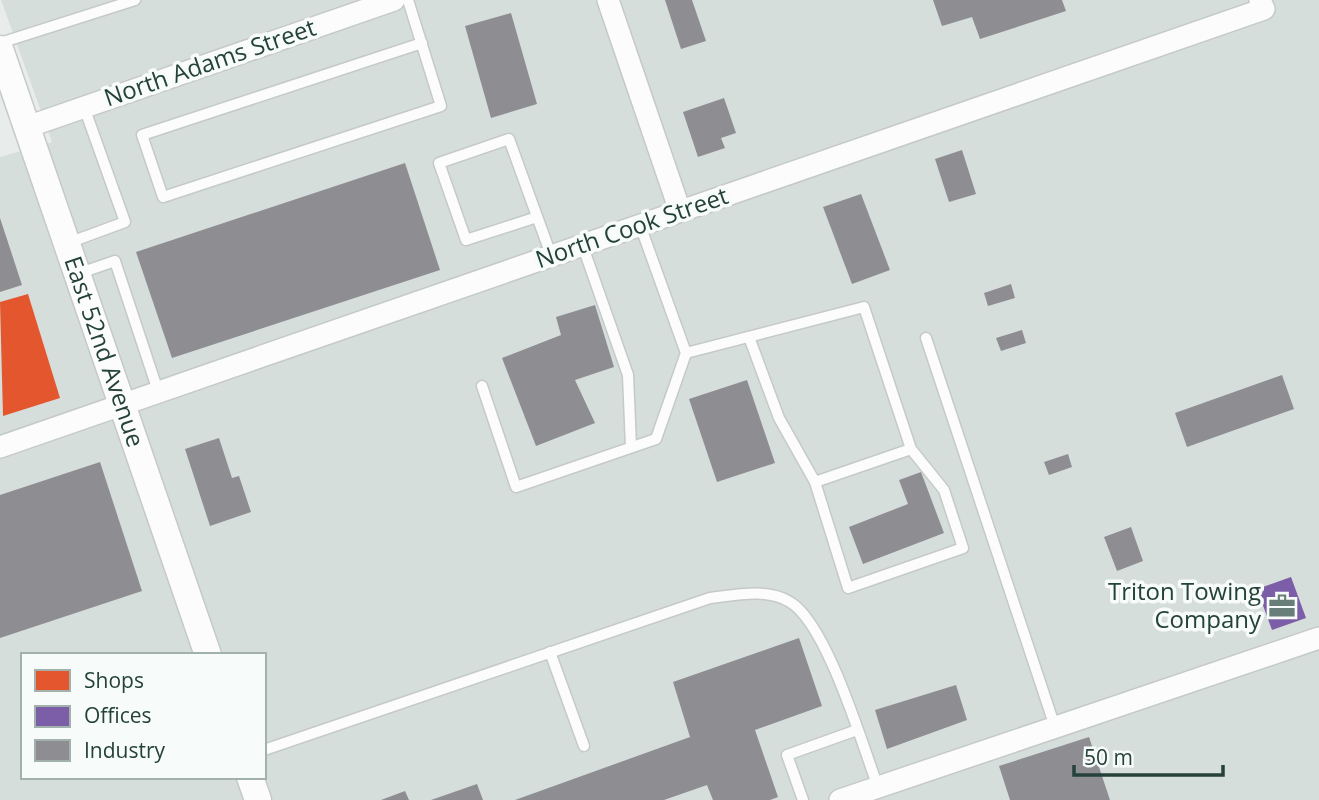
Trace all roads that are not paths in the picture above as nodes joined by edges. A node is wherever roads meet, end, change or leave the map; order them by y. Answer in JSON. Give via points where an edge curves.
{"nodes":[{"id":1,"x":135,"y":0,"type":"edge"},
{"id":2,"x":408,"y":0,"type":"edge"},
{"id":3,"x":608,"y":0,"type":"edge"},
{"id":4,"x":388,"y":1,"type":"edge"},
{"id":5,"x":1262,"y":5,"type":"edge"},
{"id":6,"x":0,"y":43,"type":"edge"},
{"id":7,"x":422,"y":43,"type":"junction"},
{"id":8,"x":0,"y":49,"type":"edge"},
{"id":9,"x":84,"y":107,"type":"junction"},
{"id":10,"x":27,"y":127,"type":"junction"},
{"id":11,"x":680,"y":211,"type":"junction"},
{"id":12,"x":537,"y":216,"type":"junction"},
{"id":13,"x":640,"y":225,"type":"junction"},
{"id":14,"x":66,"y":243,"type":"junction"},
{"id":15,"x":582,"y":244,"type":"junction"},
{"id":16,"x":551,"y":255,"type":"junction"},
{"id":17,"x":77,"y":274,"type":"junction"},
{"id":18,"x":750,"y":337,"type":"junction"},
{"id":19,"x":926,"y":338,"type":"dead end"},
{"id":20,"x":685,"y":353,"type":"junction"},
{"id":21,"x":482,"y":386,"type":"dead end"},
{"id":22,"x":158,"y":391,"type":"junction"},
{"id":23,"x":122,"y":404,"type":"junction"},
{"id":24,"x":0,"y":447,"type":"edge"},
{"id":25,"x":631,"y":447,"type":"junction"},
{"id":26,"x":911,"y":449,"type":"junction"},
{"id":27,"x":815,"y":482,"type":"junction"},
{"id":28,"x":1319,"y":638,"type":"edge"},
{"id":29,"x":550,"y":652,"type":"junction"},
{"id":30,"x":207,"y":653,"type":"edge"},
{"id":31,"x":1055,"y":727,"type":"junction"},
{"id":32,"x":857,"y":730,"type":"junction"},
{"id":33,"x":584,"y":746,"type":"dead end"},
{"id":34,"x":266,"y":749,"type":"edge"},
{"id":35,"x":251,"y":779,"type":"edge"},
{"id":36,"x":881,"y":793,"type":"edge"},
{"id":37,"x":258,"y":800,"type":"edge"},
{"id":38,"x":803,"y":800,"type":"edge"},
{"id":39,"x":840,"y":800,"type":"edge"}],
"edges":[{"from":1,"to":6,"type":"lane"},
{"from":2,"to":7,"type":"lane"},
{"from":3,"to":11,"type":"street"},
{"from":4,"to":9,"type":"street","name":"North Adams Street"},
{"from":5,"to":11,"type":"street","name":"North Cook Street"},
{"from":7,"to":7,"type":"lane","via":[[442,106],[163,197],[142,135]]},
{"from":8,"to":10,"type":"street","name":"East 52nd Avenue"},
{"from":9,"to":10,"type":"street","name":"North Adams Street"},
{"from":9,"to":14,"type":"lane","via":[[125,222]]},
{"from":10,"to":14,"type":"street","name":"East 52nd Avenue"},
{"from":11,"to":13,"type":"street","name":"North Cook Street"},
{"from":12,"to":12,"type":"lane","via":[[509,139],[439,163],[466,240]]},
{"from":12,"to":16,"type":"lane"},
{"from":13,"to":15,"type":"street","name":"North Cook Street"},
{"from":13,"to":20,"type":"lane"},
{"from":14,"to":17,"type":"street","name":"East 52nd Avenue"},
{"from":15,"to":16,"type":"street","name":"North Cook Street"},
{"from":15,"to":25,"type":"lane","via":[[628,375]]},
{"from":16,"to":22,"type":"street","name":"North Cook Street"},
{"from":17,"to":22,"type":"lane","via":[[115,261]]},
{"from":17,"to":23,"type":"street","name":"East 52nd Avenue"},
{"from":18,"to":20,"type":"lane"},
{"from":18,"to":26,"type":"lane","via":[[864,307]]},
{"from":18,"to":27,"type":"lane","via":[[779,418]]},
{"from":19,"to":31,"type":"lane"},
{"from":20,"to":25,"type":"lane","via":[[656,439]]},
{"from":21,"to":25,"type":"lane","via":[[516,487]]},
{"from":22,"to":23,"type":"street","name":"North Cook Street"},
{"from":23,"to":24,"type":"street","name":"North Cook Street"},
{"from":23,"to":30,"type":"street","name":"East 52nd Avenue"},
{"from":26,"to":27,"type":"lane"},
{"from":26,"to":27,"type":"lane","via":[[944,490],[963,548],[848,588]]},
{"from":28,"to":31,"type":"street"},
{"from":29,"to":32,"type":"lane","via":[[710,598],[761,593],[791,602],[821,636]]},
{"from":29,"to":33,"type":"lane"},
{"from":29,"to":34,"type":"lane"},
{"from":31,"to":36,"type":"street"},
{"from":32,"to":36,"type":"lane"},
{"from":32,"to":38,"type":"lane","via":[[787,755]]},
{"from":35,"to":37,"type":"street"},
{"from":36,"to":39,"type":"street"}]}
